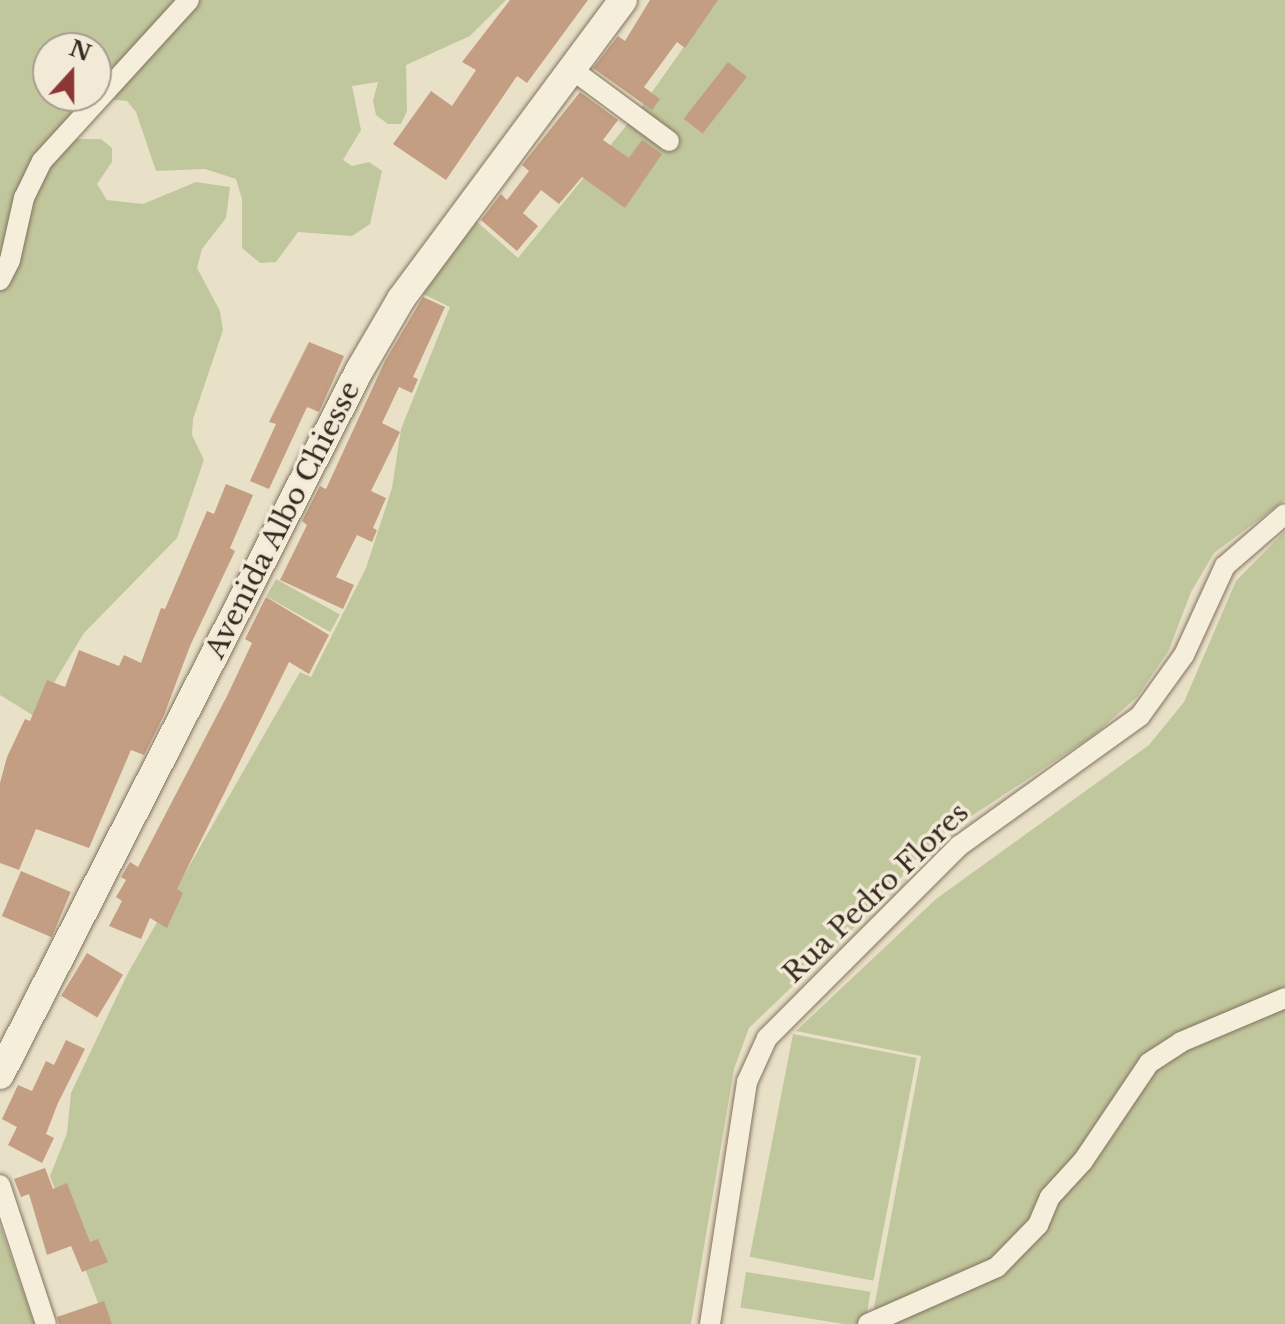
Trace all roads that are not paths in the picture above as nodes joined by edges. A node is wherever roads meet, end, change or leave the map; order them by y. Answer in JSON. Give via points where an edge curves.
{"nodes":[{"id":1,"x":189,"y":0,"type":"edge"},
{"id":2,"x":623,"y":0,"type":"edge"},
{"id":3,"x":570,"y":68,"type":"junction"},
{"id":4,"x":669,"y":141,"type":"dead end"},
{"id":5,"x":0,"y":280,"type":"edge"},
{"id":6,"x":1285,"y":514,"type":"edge"},
{"id":7,"x":1285,"y":998,"type":"edge"},
{"id":8,"x":0,"y":1075,"type":"edge"},
{"id":9,"x":0,"y":1185,"type":"edge"},
{"id":10,"x":46,"y":1324,"type":"edge"},
{"id":11,"x":710,"y":1324,"type":"edge"},
{"id":12,"x":868,"y":1324,"type":"edge"}],
"edges":[{"from":1,"to":5,"type":"street","via":[[42,161],[24,198]]},
{"from":2,"to":3,"type":"street","name":"Avenida Albo Chiesse"},
{"from":3,"to":4,"type":"street"},
{"from":3,"to":8,"type":"street","name":"Avenida Albo Chiesse","via":[[440,243],[359,371]]},
{"from":6,"to":11,"type":"street","name":"Rua Pedro Flores","via":[[1225,566],[1184,655],[1140,716],[959,846],[767,1038],[747,1082]]},
{"from":7,"to":12,"type":"street","via":[[1181,1042],[1149,1063],[1083,1161],[1050,1197],[1038,1225],[997,1267]]},
{"from":9,"to":10,"type":"street"}]}
